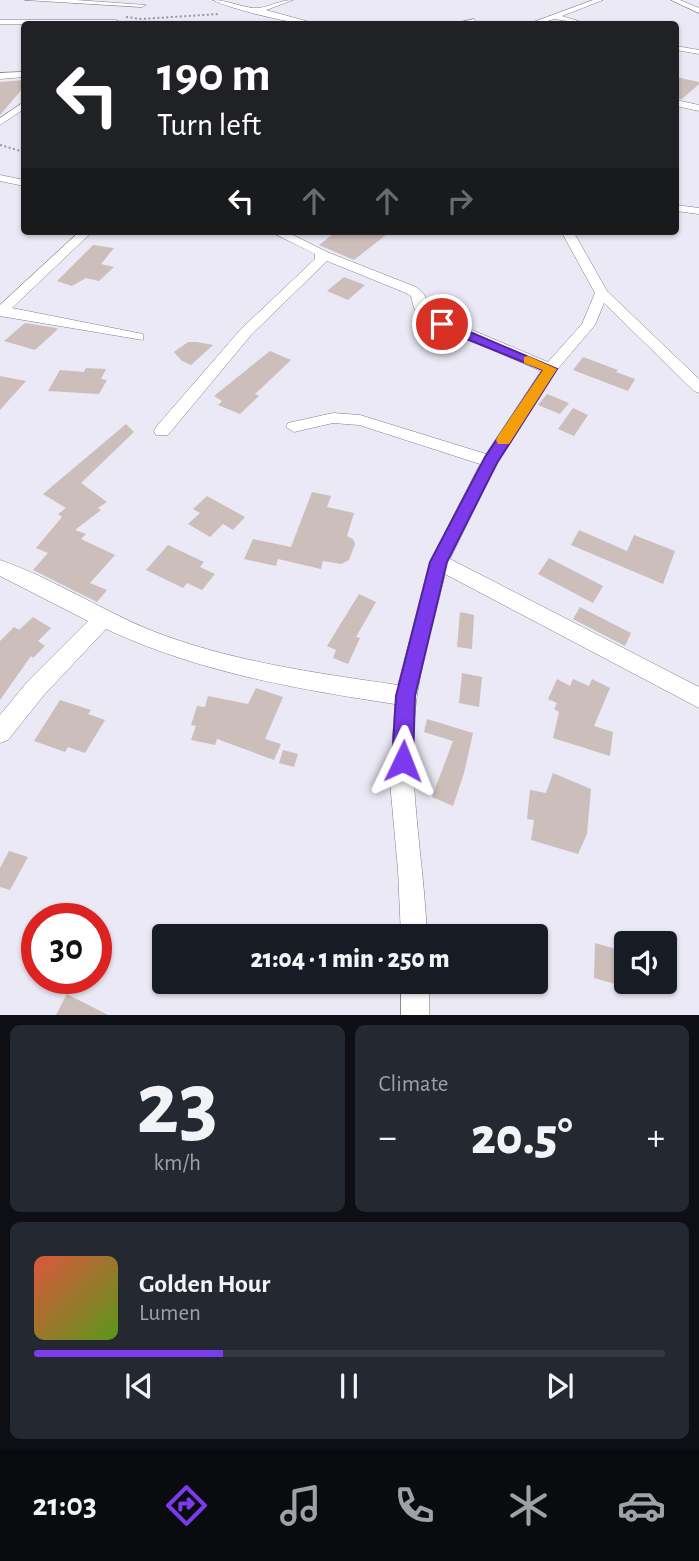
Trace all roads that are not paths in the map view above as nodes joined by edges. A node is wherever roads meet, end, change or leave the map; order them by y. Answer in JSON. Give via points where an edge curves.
{"nodes":[{"id":1,"x":28,"y":0,"type":"edge"},
{"id":2,"x":216,"y":0,"type":"edge"},
{"id":3,"x":290,"y":0,"type":"edge"},
{"id":4,"x":600,"y":0,"type":"edge"},
{"id":5,"x":674,"y":0,"type":"edge"},
{"id":6,"x":146,"y":2,"type":"edge"},
{"id":7,"x":699,"y":10,"type":"edge"},
{"id":8,"x":256,"y":11,"type":"junction"},
{"id":9,"x":553,"y":16,"type":"junction"},
{"id":10,"x":116,"y":21,"type":"edge"},
{"id":11,"x":300,"y":21,"type":"edge"},
{"id":12,"x":540,"y":21,"type":"edge"},
{"id":13,"x":573,"y":21,"type":"edge"},
{"id":14,"x":0,"y":22,"type":"edge"},
{"id":15,"x":21,"y":22,"type":"edge"},
{"id":16,"x":679,"y":49,"type":"edge"},
{"id":17,"x":699,"y":52,"type":"edge"},
{"id":18,"x":21,"y":75,"type":"edge"},
{"id":19,"x":0,"y":76,"type":"edge"},
{"id":20,"x":679,"y":104,"type":"edge"},
{"id":21,"x":21,"y":107,"type":"edge"},
{"id":22,"x":699,"y":107,"type":"edge"},
{"id":23,"x":0,"y":122,"type":"edge"},
{"id":24,"x":0,"y":178,"type":"edge"},
{"id":25,"x":21,"y":182,"type":"edge"},
{"id":26,"x":679,"y":208,"type":"edge"},
{"id":27,"x":699,"y":211,"type":"edge"},
{"id":28,"x":83,"y":235,"type":"edge"},
{"id":29,"x":285,"y":235,"type":"edge"},
{"id":30,"x":569,"y":235,"type":"edge"},
{"id":31,"x":323,"y":255,"type":"junction"},
{"id":32,"x":601,"y":293,"type":"junction"},
{"id":33,"x":0,"y":311,"type":"edge"},
{"id":34,"x":138,"y":337,"type":"dead end"},
{"id":35,"x":550,"y":369,"type":"junction"},
{"id":36,"x":699,"y":388,"type":"edge"},
{"id":37,"x":294,"y":427,"type":"dead end"},
{"id":38,"x":162,"y":432,"type":"dead end"},
{"id":39,"x":490,"y":461,"type":"junction"},
{"id":40,"x":439,"y":562,"type":"junction"},
{"id":41,"x":0,"y":568,"type":"edge"},
{"id":42,"x":103,"y":619,"type":"junction"},
{"id":43,"x":405,"y":696,"type":"junction"},
{"id":44,"x":699,"y":698,"type":"edge"},
{"id":45,"x":0,"y":732,"type":"edge"},
{"id":46,"x":413,"y":924,"type":"edge"},
{"id":47,"x":415,"y":994,"type":"edge"},
{"id":48,"x":415,"y":1015,"type":"edge"}],
"edges":[{"from":1,"to":6,"type":"street"},
{"from":2,"to":8,"type":"street"},
{"from":3,"to":8,"type":"street"},
{"from":4,"to":9,"type":"street"},
{"from":5,"to":7,"type":"street"},
{"from":6,"to":10,"type":"street"},
{"from":8,"to":11,"type":"street"},
{"from":9,"to":12,"type":"street"},
{"from":9,"to":13,"type":"street"},
{"from":14,"to":15,"type":"street"},
{"from":16,"to":17,"type":"street"},
{"from":18,"to":19,"type":"street"},
{"from":20,"to":22,"type":"street"},
{"from":21,"to":23,"type":"street"},
{"from":24,"to":25,"type":"street"},
{"from":26,"to":27,"type":"street"},
{"from":28,"to":33,"type":"street"},
{"from":29,"to":31,"type":"street"},
{"from":30,"to":32,"type":"street"},
{"from":31,"to":35,"type":"street","via":[[411,290],[427,316]]},
{"from":31,"to":38,"type":"street","via":[[315,268],[246,332]]},
{"from":32,"to":35,"type":"street","via":[[588,324]]},
{"from":32,"to":36,"type":"street"},
{"from":33,"to":34,"type":"street"},
{"from":35,"to":39,"type":"street"},
{"from":37,"to":39,"type":"street","via":[[333,418],[360,420]]},
{"from":39,"to":40,"type":"street"},
{"from":40,"to":43,"type":"street"},
{"from":40,"to":44,"type":"street"},
{"from":41,"to":42,"type":"street"},
{"from":42,"to":43,"type":"street","via":[[147,638],[244,668]]},
{"from":42,"to":45,"type":"street"},
{"from":43,"to":46,"type":"street","via":[[402,782]]},
{"from":47,"to":48,"type":"street"}]}
